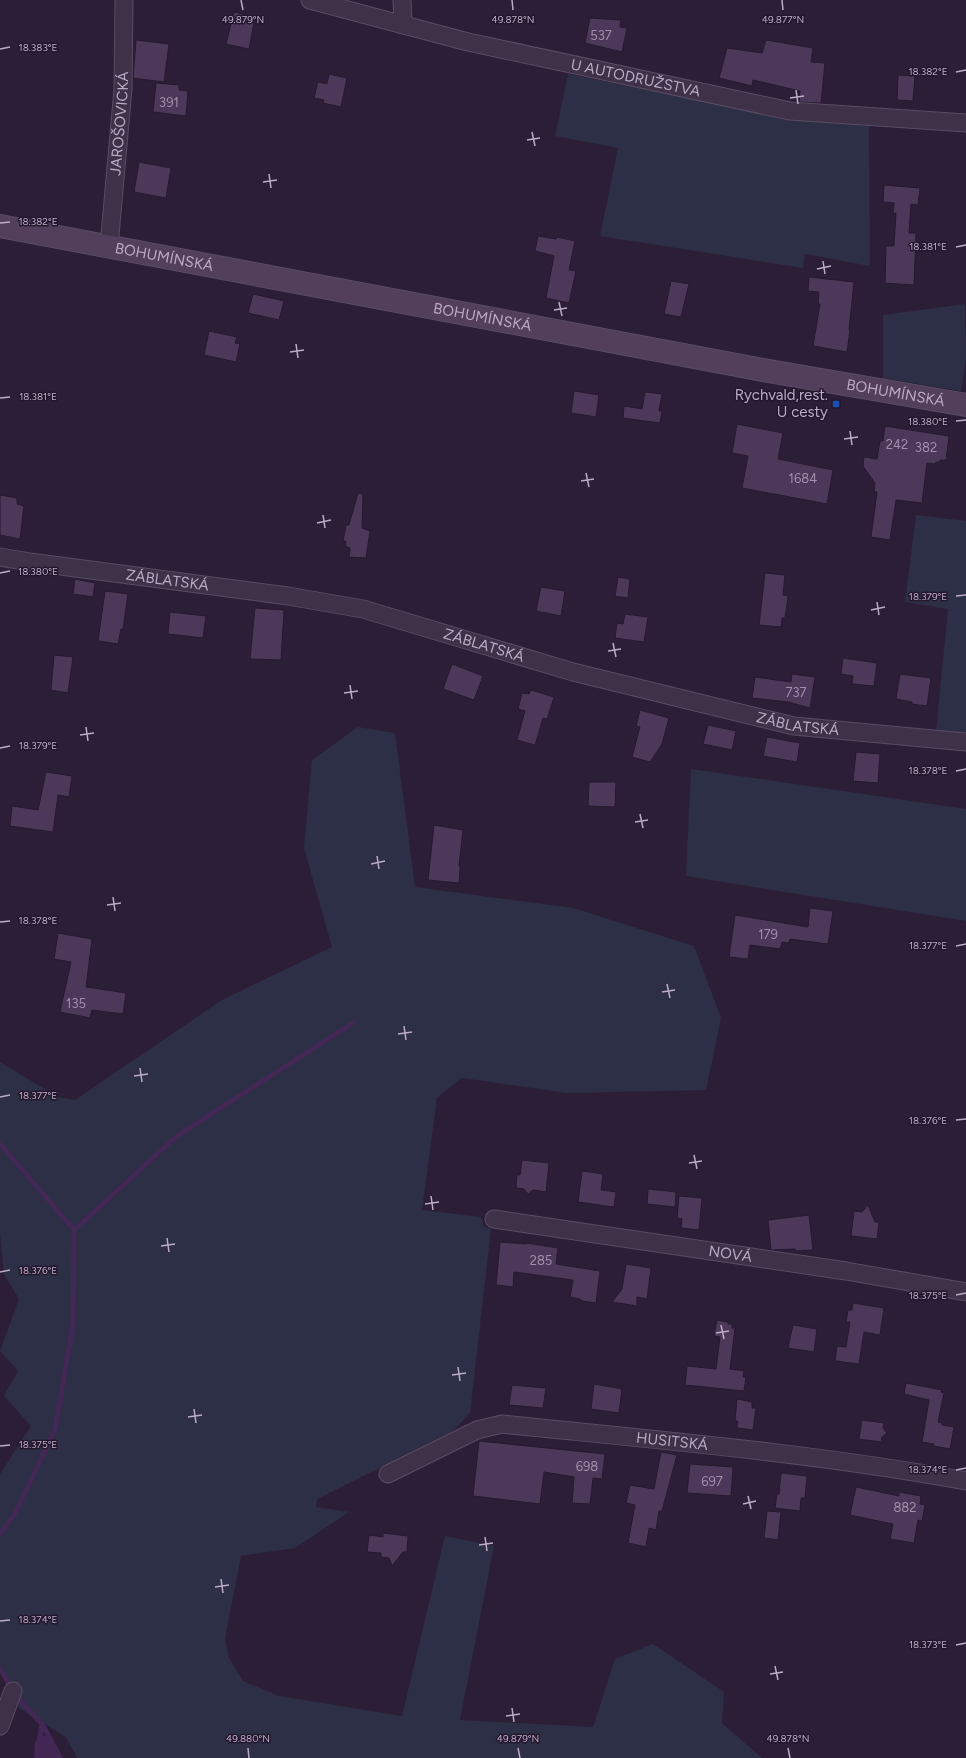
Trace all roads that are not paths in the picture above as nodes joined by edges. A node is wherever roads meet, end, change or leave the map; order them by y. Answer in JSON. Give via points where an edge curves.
{"nodes":[{"id":1,"x":124,"y":0,"type":"edge"},
{"id":2,"x":310,"y":0,"type":"edge"},
{"id":3,"x":402,"y":0,"type":"edge"},
{"id":4,"x":403,"y":25,"type":"junction"},
{"id":5,"x":966,"y":123,"type":"edge"},
{"id":6,"x":0,"y":226,"type":"edge"},
{"id":7,"x":109,"y":246,"type":"junction"},
{"id":8,"x":966,"y":405,"type":"edge"},
{"id":9,"x":0,"y":556,"type":"edge"},
{"id":10,"x":966,"y":742,"type":"edge"},
{"id":11,"x":494,"y":1219,"type":"dead end"},
{"id":12,"x":966,"y":1292,"type":"edge"},
{"id":13,"x":388,"y":1474,"type":"dead end"},
{"id":14,"x":966,"y":1481,"type":"edge"},
{"id":15,"x":13,"y":1691,"type":"dead end"},
{"id":16,"x":0,"y":1726,"type":"edge"}],
"edges":[{"from":1,"to":7,"type":"street","name":"JAROŠOVICKÁ","via":[[123,89]]},
{"from":2,"to":4,"type":"street","name":"U AUTODRUŽSTVA"},
{"from":3,"to":4,"type":"street"},
{"from":4,"to":5,"type":"street","name":"U AUTODRUŽSTVA","via":[[468,42],[790,111]]},
{"from":6,"to":7,"type":"main road","name":"BOHUMÍNSKÁ"},
{"from":7,"to":8,"type":"main road","name":"BOHUMÍNSKÁ","via":[[763,370]]},
{"from":9,"to":10,"type":"street","name":"ZÁBLATSKÁ","via":[[288,596],[362,609],[573,672],[794,726]]},
{"from":11,"to":12,"type":"street","name":"NOVÁ","via":[[846,1271]]},
{"from":13,"to":14,"type":"street","name":"HUSITSKÁ","via":[[477,1430],[502,1424],[719,1446]]},
{"from":15,"to":16,"type":"street"}]}
